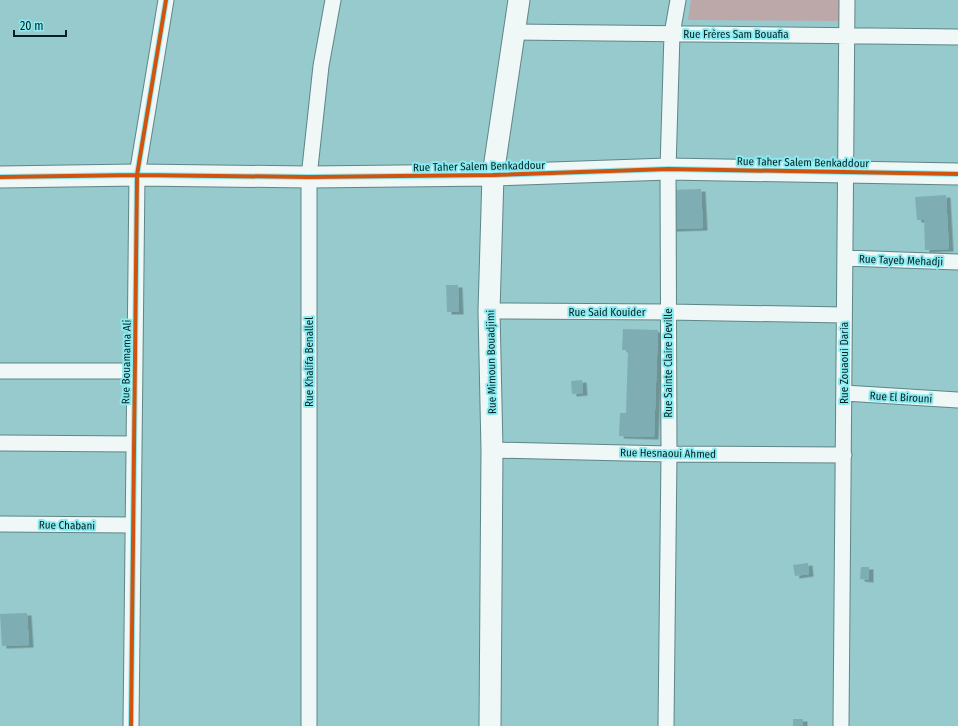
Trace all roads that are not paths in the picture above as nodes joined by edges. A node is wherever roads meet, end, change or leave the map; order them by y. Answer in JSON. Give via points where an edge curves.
{"nodes":[{"id":1,"x":166,"y":0,"type":"edge"},
{"id":2,"x":333,"y":0,"type":"edge"},
{"id":3,"x":519,"y":0,"type":"edge"},
{"id":4,"x":678,"y":0,"type":"edge"},
{"id":5,"x":847,"y":0,"type":"edge"},
{"id":6,"x":513,"y":32,"type":"junction"},
{"id":7,"x":672,"y":34,"type":"junction"},
{"id":8,"x":846,"y":35,"type":"junction"},
{"id":9,"x":958,"y":37,"type":"edge"},
{"id":10,"x":668,"y":169,"type":"junction"},
{"id":11,"x":845,"y":172,"type":"junction"},
{"id":12,"x":958,"y":174,"type":"edge"},
{"id":13,"x":137,"y":175,"type":"junction"},
{"id":14,"x":493,"y":175,"type":"junction"},
{"id":15,"x":0,"y":177,"type":"edge"},
{"id":16,"x":309,"y":177,"type":"junction"},
{"id":17,"x":845,"y":258,"type":"junction"},
{"id":18,"x":958,"y":262,"type":"edge"},
{"id":19,"x":489,"y":311,"type":"junction"},
{"id":20,"x":668,"y":312,"type":"junction"},
{"id":21,"x":844,"y":315,"type":"junction"},
{"id":22,"x":0,"y":371,"type":"edge"},
{"id":23,"x":135,"y":371,"type":"junction"},
{"id":24,"x":844,"y":394,"type":"junction"},
{"id":25,"x":958,"y":400,"type":"edge"},
{"id":26,"x":0,"y":443,"type":"edge"},
{"id":27,"x":134,"y":444,"type":"junction"},
{"id":28,"x":492,"y":450,"type":"junction"},
{"id":29,"x":669,"y":454,"type":"junction"},
{"id":30,"x":844,"y":455,"type":"junction"},
{"id":31,"x":0,"y":524,"type":"edge"},
{"id":32,"x":133,"y":525,"type":"junction"},
{"id":33,"x":131,"y":726,"type":"edge"},
{"id":34,"x":309,"y":726,"type":"edge"},
{"id":35,"x":490,"y":726,"type":"edge"},
{"id":36,"x":666,"y":726,"type":"edge"},
{"id":37,"x":841,"y":726,"type":"edge"}],
"edges":[{"from":1,"to":13,"type":"street","name":"Rue Bouamama Ali"},
{"from":2,"to":16,"type":"street","name":"Rue Khalifa Benallel","via":[[321,66]]},
{"from":3,"to":6,"type":"street","name":"Rue Mimoun Bouadjimi"},
{"from":4,"to":7,"type":"street","name":"Rue Sainte Claire Deville"},
{"from":5,"to":8,"type":"street","name":"Rue Zouaoui Daria"},
{"from":6,"to":7,"type":"street","name":"Rue Frères Sam Bouafia"},
{"from":6,"to":14,"type":"street","name":"Rue Mimoun Bouadjimi"},
{"from":7,"to":8,"type":"street","name":"Rue Frères Sam Bouafia"},
{"from":7,"to":10,"type":"street","name":"Rue Sainte Claire Deville"},
{"from":8,"to":9,"type":"street","name":"Rue Frères Sam Bouafia"},
{"from":8,"to":11,"type":"street","name":"Rue Zouaoui Daria"},
{"from":10,"to":11,"type":"street","name":"Rue Taher Salem Benkaddour"},
{"from":10,"to":14,"type":"street","name":"Rue Taher Salem Benkaddour"},
{"from":10,"to":20,"type":"street","name":"Rue Sainte Claire Deville"},
{"from":11,"to":12,"type":"street","name":"Rue Taher Salem Benkaddour"},
{"from":11,"to":17,"type":"street","name":"Rue Zouaoui Daria"},
{"from":13,"to":15,"type":"street","name":"Rue Taher Salem Benkaddour"},
{"from":13,"to":16,"type":"street","name":"Rue Taher Salem Benkaddour"},
{"from":13,"to":23,"type":"street","name":"Rue Bouamama Ali"},
{"from":14,"to":16,"type":"street","name":"Rue Taher Salem Benkaddour"},
{"from":14,"to":19,"type":"street","name":"Rue Mimoun Bouadjimi"},
{"from":16,"to":34,"type":"street","name":"Rue Khalifa Benallel"},
{"from":17,"to":18,"type":"street","name":"Rue Tayeb Mehadji"},
{"from":17,"to":21,"type":"street","name":"Rue Zouaoui Daria"},
{"from":19,"to":20,"type":"street","name":"Rue Said Kouider"},
{"from":19,"to":28,"type":"street","name":"Rue Mimoun Bouadjimi"},
{"from":20,"to":21,"type":"street","name":"Rue Said Kouider"},
{"from":20,"to":29,"type":"street","name":"Rue Sainte Claire Deville"},
{"from":21,"to":24,"type":"street","name":"Rue Zouaoui Daria"},
{"from":22,"to":23,"type":"street"},
{"from":23,"to":27,"type":"street","name":"Rue Bouamama Ali"},
{"from":24,"to":25,"type":"street","name":"Rue El Birouni"},
{"from":24,"to":30,"type":"street","name":"Rue Zouaoui Daria"},
{"from":26,"to":27,"type":"street"},
{"from":27,"to":32,"type":"street","name":"Rue Bouamama Ali"},
{"from":28,"to":29,"type":"street","name":"Rue Hesnaoui Ahmed"},
{"from":28,"to":35,"type":"street","name":"Rue Mimoun Bouadjimi"},
{"from":29,"to":30,"type":"street","name":"Rue Hesnaoui Ahmed"},
{"from":29,"to":36,"type":"street","name":"Rue Sainte Claire Deville"},
{"from":30,"to":37,"type":"street","name":"Rue Zouaoui Daria"},
{"from":31,"to":32,"type":"street","name":"Rue Chabani"},
{"from":32,"to":33,"type":"street","name":"Rue Bouamama Ali"}]}
